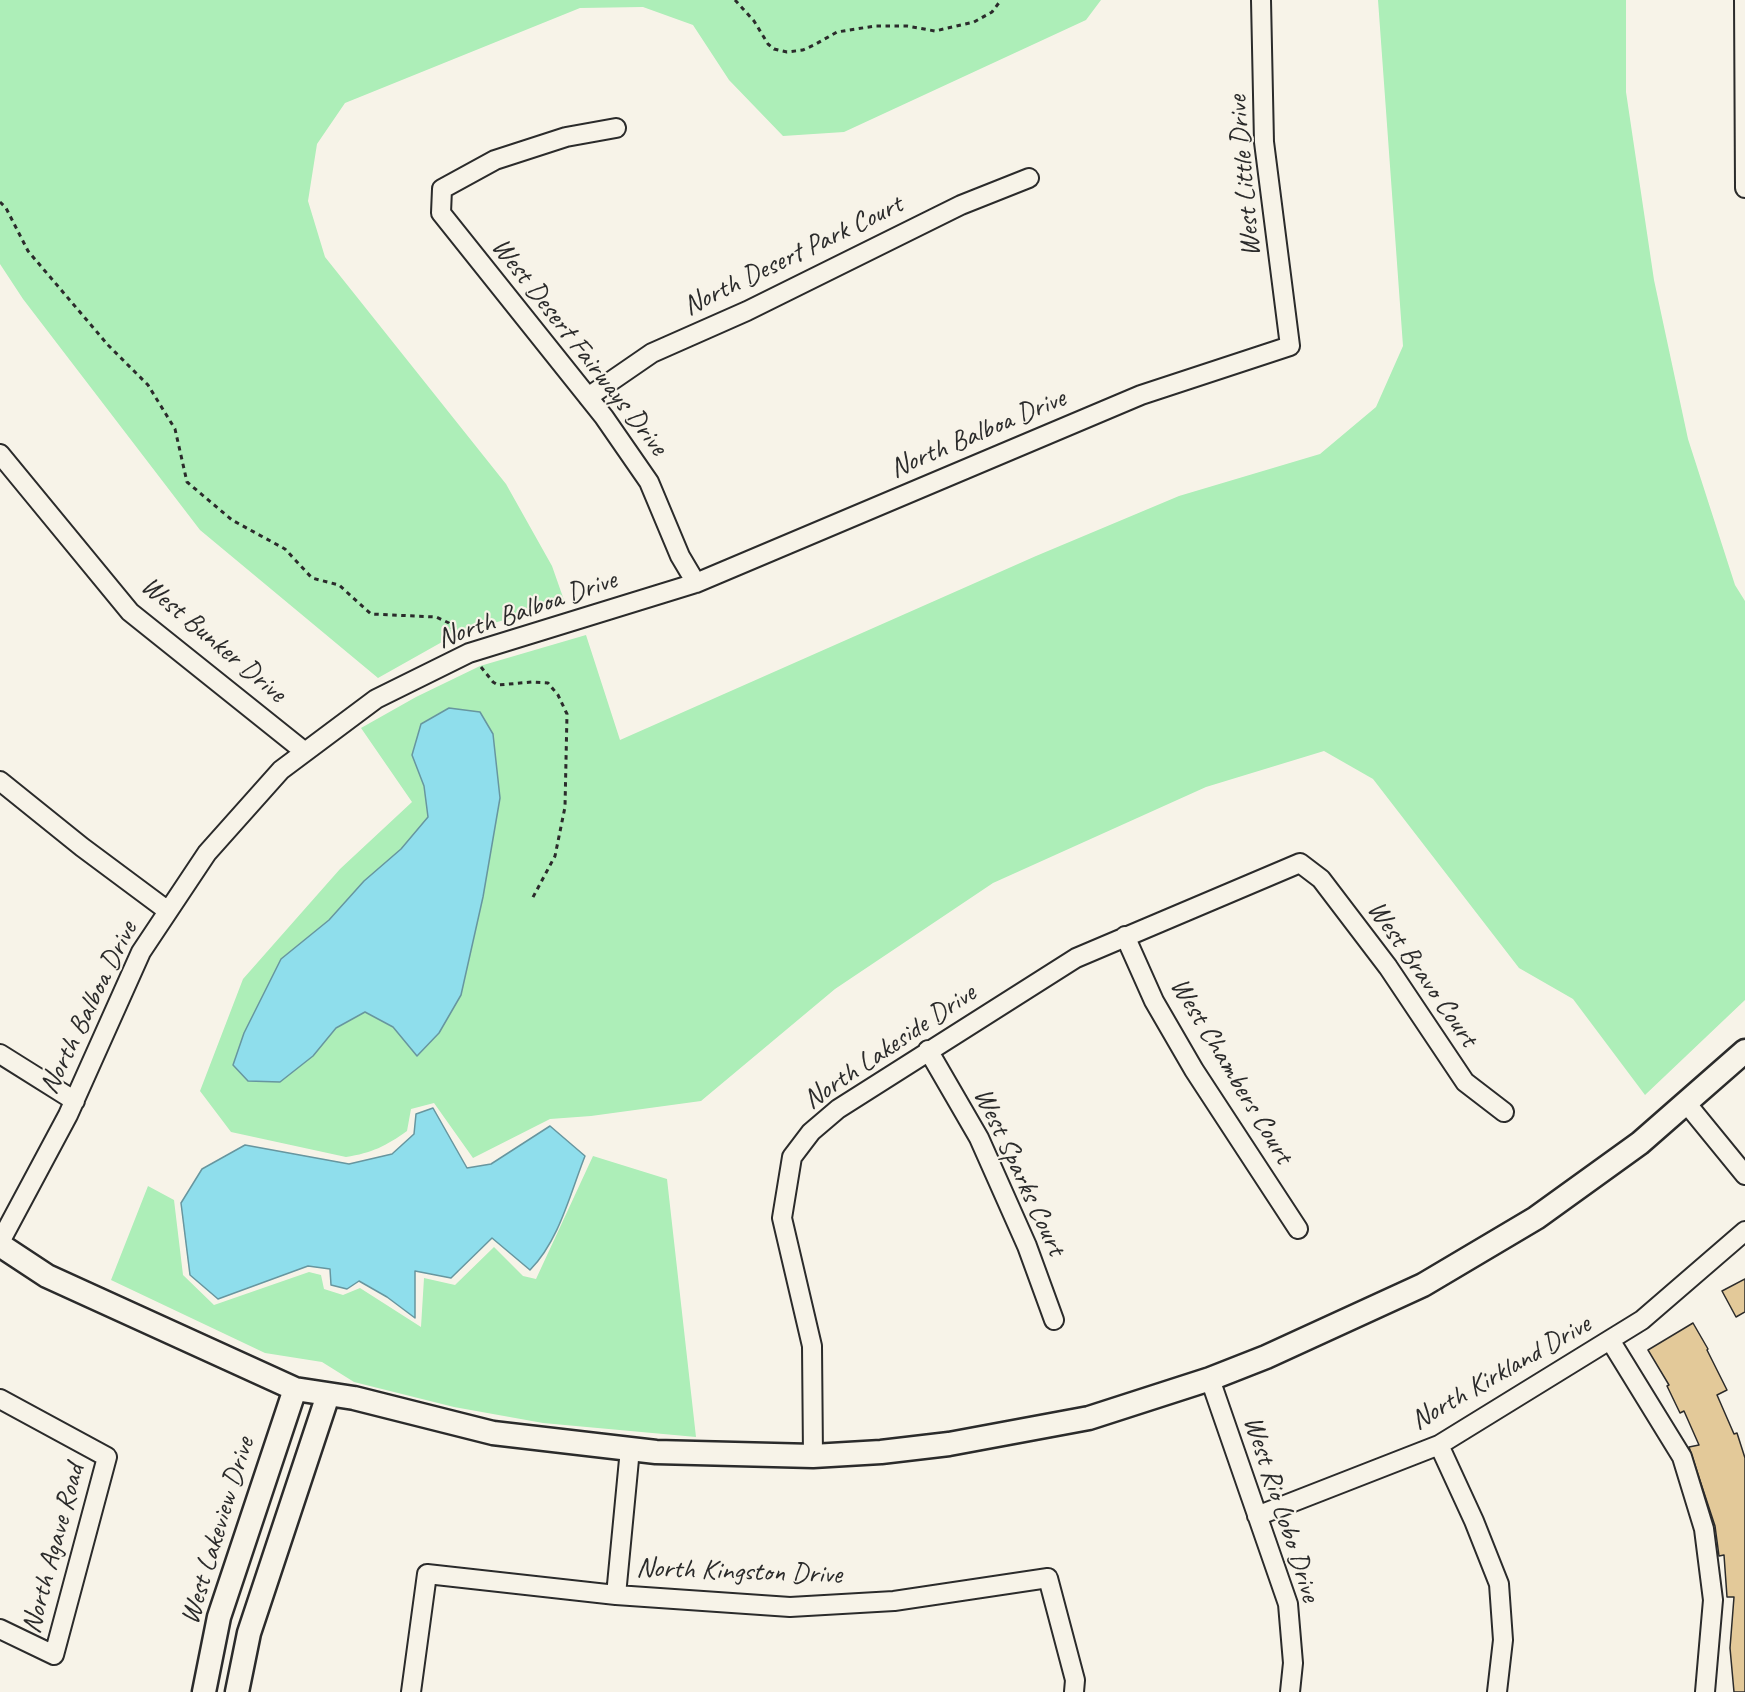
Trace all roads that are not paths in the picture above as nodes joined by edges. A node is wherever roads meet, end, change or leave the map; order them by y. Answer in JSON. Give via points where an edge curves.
{"nodes":[{"id":1,"x":1261,"y":0,"type":"edge"},
{"id":2,"x":1744,"y":0,"type":"edge"},
{"id":3,"x":616,"y":128,"type":"dead end"},
{"id":4,"x":1029,"y":178,"type":"dead end"},
{"id":5,"x":1745,"y":188,"type":"edge"},
{"id":6,"x":1290,"y":346,"type":"joint"},
{"id":7,"x":588,"y":397,"type":"junction"},
{"id":8,"x":0,"y":454,"type":"edge"},
{"id":9,"x":696,"y":583,"type":"junction"},
{"id":10,"x":305,"y":752,"type":"junction"},
{"id":11,"x":0,"y":781,"type":"edge"},
{"id":12,"x":1300,"y":863,"type":"joint"},
{"id":13,"x":168,"y":911,"type":"junction"},
{"id":14,"x":1125,"y":936,"type":"junction"},
{"id":15,"x":928,"y":1050,"type":"junction"},
{"id":16,"x":1745,"y":1051,"type":"edge"},
{"id":17,"x":0,"y":1054,"type":"edge"},
{"id":18,"x":75,"y":1101,"type":"junction"},
{"id":19,"x":1687,"y":1104,"type":"junction"},
{"id":20,"x":1504,"y":1112,"type":"dead end"},
{"id":21,"x":1745,"y":1175,"type":"edge"},
{"id":22,"x":1298,"y":1230,"type":"dead end"},
{"id":23,"x":1745,"y":1231,"type":"edge"},
{"id":24,"x":0,"y":1244,"type":"edge"},
{"id":25,"x":1054,"y":1320,"type":"dead end"},
{"id":26,"x":1610,"y":1340,"type":"junction"},
{"id":27,"x":1210,"y":1379,"type":"junction"},
{"id":28,"x":295,"y":1389,"type":"junction"},
{"id":29,"x":328,"y":1395,"type":"junction"},
{"id":30,"x":0,"y":1399,"type":"edge"},
{"id":31,"x":1439,"y":1445,"type":"junction"},
{"id":32,"x":630,"y":1449,"type":"junction"},
{"id":33,"x":813,"y":1456,"type":"junction"},
{"id":34,"x":1257,"y":1516,"type":"junction"},
{"id":35,"x":616,"y":1594,"type":"junction"},
{"id":36,"x":0,"y":1629,"type":"edge"},
{"id":37,"x":204,"y":1692,"type":"edge"},
{"id":38,"x":237,"y":1692,"type":"edge"},
{"id":39,"x":411,"y":1692,"type":"edge"},
{"id":40,"x":1074,"y":1692,"type":"edge"},
{"id":41,"x":1290,"y":1692,"type":"edge"},
{"id":42,"x":1497,"y":1692,"type":"edge"},
{"id":43,"x":1705,"y":1692,"type":"edge"}],
"edges":[{"from":1,"to":6,"type":"street","name":"West Little Drive","via":[[1264,142]]},
{"from":2,"to":5,"type":"street"},
{"from":3,"to":7,"type":"street","name":"West Desert Fairways Drive","via":[[566,136],[495,160],[442,189],[441,213]]},
{"from":4,"to":7,"type":"street","name":"North Desert Park Court","via":[[961,205],[747,311],[652,352]]},
{"from":6,"to":9,"type":"street","name":"North Balboa Drive","via":[[1140,395]]},
{"from":7,"to":9,"type":"street","name":"West Desert Fairways Drive","via":[[649,482],[680,556]]},
{"from":8,"to":10,"type":"street","name":"West Bunker Drive","via":[[130,612]]},
{"from":9,"to":10,"type":"street","name":"North Balboa Drive","via":[[469,652],[376,699]]},
{"from":10,"to":13,"type":"street","name":"North Balboa Drive","via":[[281,770],[207,853]]},
{"from":11,"to":13,"type":"street"},
{"from":12,"to":14,"type":"street","name":"North Lakeside Drive"},
{"from":12,"to":20,"type":"street","name":"West Bravo Court","via":[[1321,879],[1388,967],[1465,1082]]},
{"from":13,"to":18,"type":"street","name":"North Balboa Drive","via":[[141,952]]},
{"from":14,"to":15,"type":"street","name":"North Lakeside Drive","via":[[1076,958]]},
{"from":14,"to":22,"type":"street","name":"West Chambers Court","via":[[1154,1001],[1194,1070]]},
{"from":15,"to":25,"type":"street","name":"West Sparks Court","via":[[979,1138],[1027,1246]]},
{"from":15,"to":33,"type":"street","name":"North Lakeside Drive","via":[[838,1109],[811,1132],[792,1157],[782,1218],[812,1346]]},
{"from":16,"to":19,"type":"street"},
{"from":17,"to":18,"type":"street"},
{"from":18,"to":24,"type":"street","name":"North Balboa Drive"},
{"from":19,"to":21,"type":"street"},
{"from":19,"to":27,"type":"street","via":[[1536,1218],[1423,1285]]},
{"from":23,"to":26,"type":"street","name":"North Kirkland Drive","via":[[1642,1320]]},
{"from":24,"to":28,"type":"street","via":[[47,1276]]},
{"from":26,"to":31,"type":"street","name":"North Kirkland Drive"},
{"from":26,"to":43,"type":"street","via":[[1682,1457],[1704,1529],[1713,1600]]},
{"from":27,"to":33,"type":"street","via":[[1089,1418],[1022,1431],[949,1444]]},
{"from":27,"to":34,"type":"street","name":"West Rio Lobo Drive"},
{"from":28,"to":29,"type":"street"},
{"from":28,"to":37,"type":"street","name":"West Lakeview Drive","via":[[219,1617]]},
{"from":29,"to":32,"type":"street","via":[[494,1433]]},
{"from":29,"to":38,"type":"street","name":"West Lakeview Drive","via":[[249,1633]]},
{"from":30,"to":36,"type":"street","name":"North Agave Road","via":[[107,1457],[54,1655]]},
{"from":31,"to":34,"type":"street","name":"North Kirkland Drive"},
{"from":31,"to":42,"type":"street","via":[[1498,1584],[1503,1640]]},
{"from":32,"to":33,"type":"street"},
{"from":32,"to":35,"type":"street"},
{"from":34,"to":41,"type":"street","name":"West Rio Lobo Drive","via":[[1288,1604],[1293,1662]]},
{"from":35,"to":39,"type":"street","name":"North Kingston Drive","via":[[427,1574]]},
{"from":35,"to":40,"type":"street","name":"North Kingston Drive","via":[[790,1607],[894,1601],[1048,1578],[1075,1680]]}]}
